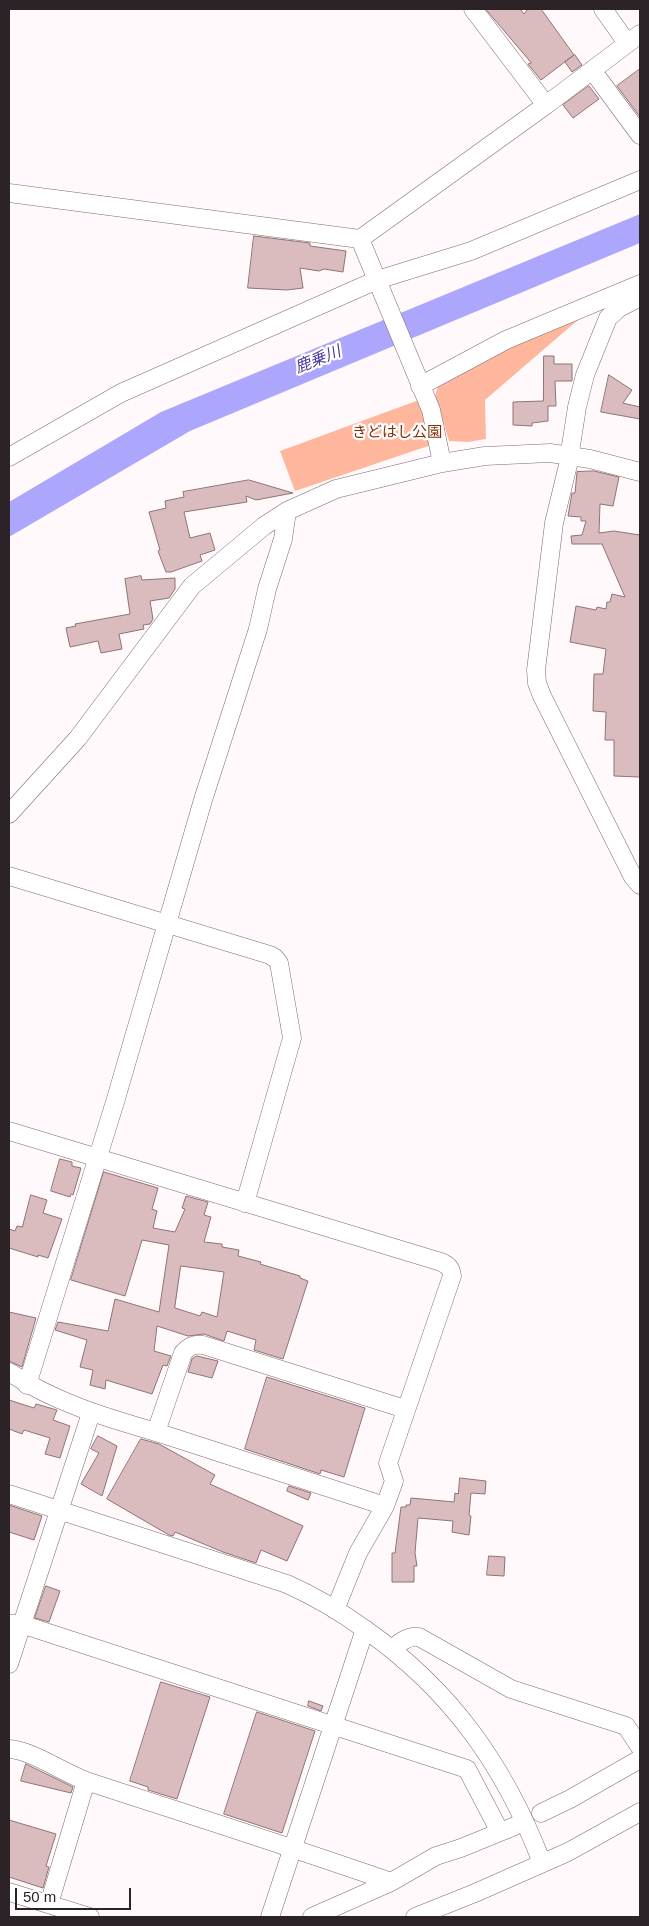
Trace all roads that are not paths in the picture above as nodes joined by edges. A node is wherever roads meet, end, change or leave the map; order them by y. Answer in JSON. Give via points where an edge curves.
{"nodes":[{"id":1,"x":473,"y":9,"type":"edge"},
{"id":2,"x":603,"y":9,"type":"edge"},
{"id":3,"x":634,"y":39,"type":"edge"},
{"id":4,"x":592,"y":70,"type":"junction"},
{"id":5,"x":546,"y":105,"type":"junction"},
{"id":6,"x":640,"y":135,"type":"edge"},
{"id":7,"x":640,"y":180,"type":"edge"},
{"id":8,"x":9,"y":192,"type":"edge"},
{"id":9,"x":360,"y":240,"type":"junction"},
{"id":10,"x":640,"y":284,"type":"edge"},
{"id":11,"x":379,"y":286,"type":"junction"},
{"id":12,"x":640,"y":297,"type":"edge"},
{"id":13,"x":417,"y":380,"type":"junction"},
{"id":14,"x":568,"y":455,"type":"junction"},
{"id":15,"x":9,"y":457,"type":"edge"},
{"id":16,"x":442,"y":463,"type":"junction"},
{"id":17,"x":640,"y":472,"type":"edge"},
{"id":18,"x":287,"y":511,"type":"junction"},
{"id":19,"x":9,"y":814,"type":"edge"},
{"id":20,"x":10,"y":880,"type":"edge"},
{"id":21,"x":640,"y":885,"type":"edge"},
{"id":22,"x":168,"y":924,"type":"junction"},
{"id":23,"x":9,"y":1131,"type":"edge"},
{"id":24,"x":98,"y":1158,"type":"junction"},
{"id":25,"x":246,"y":1202,"type":"junction"},
{"id":26,"x":9,"y":1372,"type":"edge"},
{"id":27,"x":27,"y":1384,"type":"junction"},
{"id":28,"x":405,"y":1409,"type":"junction"},
{"id":29,"x":91,"y":1413,"type":"junction"},
{"id":30,"x":156,"y":1432,"type":"junction"},
{"id":31,"x":9,"y":1494,"type":"edge"},
{"id":32,"x":385,"y":1506,"type":"junction"},
{"id":33,"x":60,"y":1511,"type":"junction"},
{"id":34,"x":336,"y":1610,"type":"junction"},
{"id":35,"x":15,"y":1624,"type":"edge"},
{"id":36,"x":365,"y":1629,"type":"junction"},
{"id":37,"x":392,"y":1649,"type":"junction"},
{"id":38,"x":9,"y":1664,"type":"edge"},
{"id":39,"x":332,"y":1725,"type":"junction"},
{"id":40,"x":640,"y":1747,"type":"edge"},
{"id":41,"x":9,"y":1749,"type":"edge"},
{"id":42,"x":640,"y":1759,"type":"edge"},
{"id":43,"x":86,"y":1781,"type":"junction"},
{"id":44,"x":640,"y":1812,"type":"edge"},
{"id":45,"x":541,"y":1813,"type":"dead end"},
{"id":46,"x":293,"y":1847,"type":"junction"},
{"id":47,"x":542,"y":1864,"type":"junction"},
{"id":48,"x":391,"y":1882,"type":"junction"},
{"id":49,"x":9,"y":1892,"type":"edge"},
{"id":50,"x":49,"y":1904,"type":"junction"},
{"id":51,"x":90,"y":1917,"type":"edge"},
{"id":52,"x":270,"y":1917,"type":"edge"},
{"id":53,"x":312,"y":1917,"type":"edge"},
{"id":54,"x":416,"y":1917,"type":"edge"}],
"edges":[{"from":1,"to":5,"type":"street"},
{"from":2,"to":3,"type":"street"},
{"from":3,"to":4,"type":"street"},
{"from":4,"to":5,"type":"street"},
{"from":4,"to":6,"type":"street"},
{"from":5,"to":9,"type":"street"},
{"from":7,"to":11,"type":"street"},
{"from":8,"to":9,"type":"street"},
{"from":9,"to":11,"type":"street"},
{"from":10,"to":13,"type":"street"},
{"from":11,"to":13,"type":"street"},
{"from":11,"to":15,"type":"street","via":[[122,393]]},
{"from":12,"to":14,"type":"street","via":[[608,318],[585,375]]},
{"from":13,"to":16,"type":"street","via":[[431,410]]},
{"from":14,"to":16,"type":"street","via":[[507,454]]},
{"from":14,"to":17,"type":"street"},
{"from":14,"to":21,"type":"street","via":[[554,523],[537,684]]},
{"from":16,"to":18,"type":"street","via":[[336,489]]},
{"from":18,"to":19,"type":"street","via":[[192,586],[78,738]]},
{"from":18,"to":22,"type":"street","via":[[284,539]]},
{"from":20,"to":22,"type":"street"},
{"from":22,"to":24,"type":"street"},
{"from":22,"to":25,"type":"street","via":[[270,955],[279,964],[292,1038]]},
{"from":23,"to":24,"type":"street"},
{"from":24,"to":25,"type":"street"},
{"from":24,"to":27,"type":"street"},
{"from":25,"to":28,"type":"street","via":[[432,1259],[452,1270]]},
{"from":26,"to":27,"type":"street"},
{"from":27,"to":29,"type":"street"},
{"from":28,"to":30,"type":"street","via":[[195,1344],[183,1353]]},
{"from":28,"to":32,"type":"street","via":[[388,1463],[394,1482]]},
{"from":29,"to":30,"type":"street"},
{"from":29,"to":33,"type":"street"},
{"from":30,"to":32,"type":"street"},
{"from":31,"to":33,"type":"street"},
{"from":32,"to":34,"type":"street","via":[[358,1553]]},
{"from":33,"to":34,"type":"street","via":[[287,1584]]},
{"from":33,"to":35,"type":"street"},
{"from":34,"to":36,"type":"street"},
{"from":35,"to":38,"type":"street"},
{"from":35,"to":39,"type":"street"},
{"from":36,"to":37,"type":"street"},
{"from":36,"to":39,"type":"street"},
{"from":37,"to":40,"type":"street","via":[[408,1638],[419,1637],[511,1689],[626,1726]]},
{"from":37,"to":47,"type":"street","via":[[429,1681],[479,1742],[516,1806]]},
{"from":39,"to":46,"type":"street"},
{"from":39,"to":48,"type":"street","via":[[467,1769],[507,1829],[436,1856]]},
{"from":41,"to":43,"type":"street","via":[[22,1751]]},
{"from":42,"to":45,"type":"street"},
{"from":43,"to":46,"type":"street"},
{"from":43,"to":50,"type":"street"},
{"from":44,"to":47,"type":"street"},
{"from":46,"to":48,"type":"street"},
{"from":46,"to":52,"type":"street"},
{"from":47,"to":54,"type":"street"},
{"from":48,"to":53,"type":"street"},
{"from":49,"to":50,"type":"street"},
{"from":50,"to":51,"type":"street"}]}
